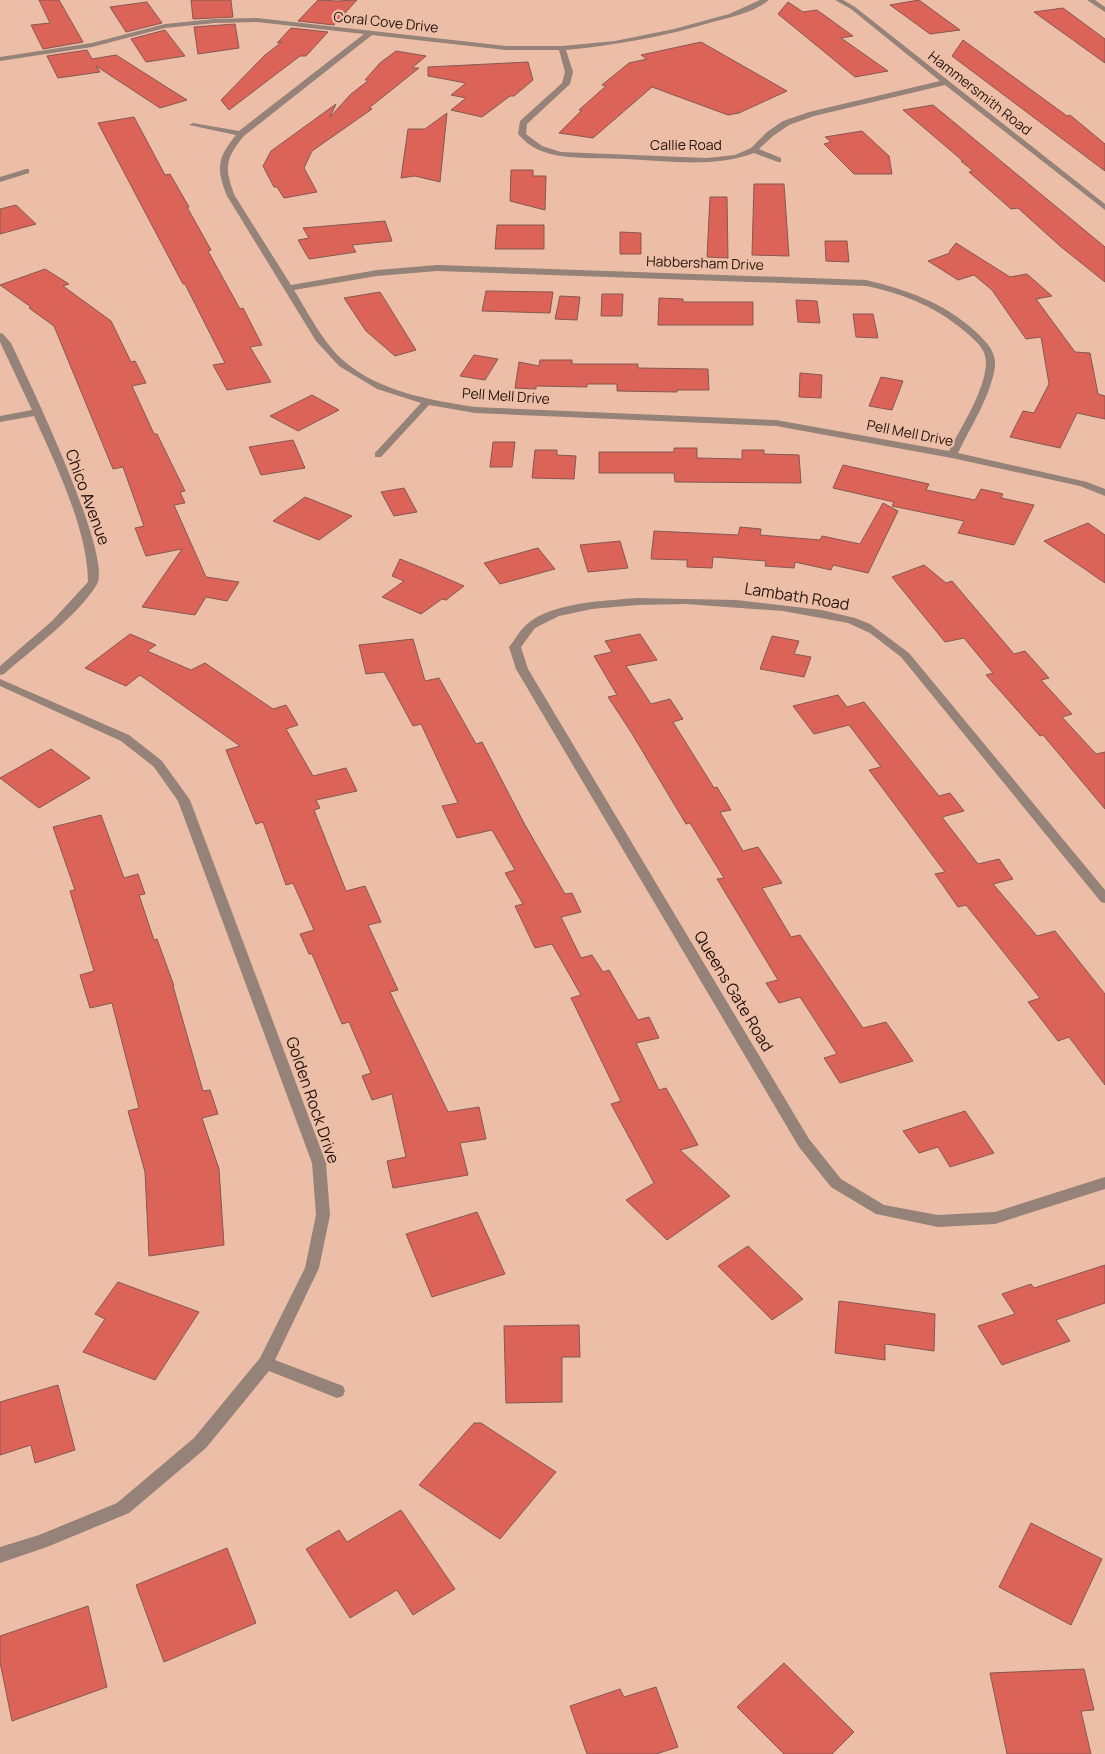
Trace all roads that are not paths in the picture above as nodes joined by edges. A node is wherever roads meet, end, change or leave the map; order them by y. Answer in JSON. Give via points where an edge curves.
{"nodes":[{"id":1,"x":766,"y":0,"type":"edge"},
{"id":2,"x":838,"y":0,"type":"edge"},
{"id":3,"x":1090,"y":0,"type":"edge"},
{"id":4,"x":1105,"y":10,"type":"edge"},
{"id":5,"x":370,"y":33,"type":"junction"},
{"id":6,"x":562,"y":48,"type":"junction"},
{"id":7,"x":0,"y":59,"type":"edge"},
{"id":8,"x":946,"y":82,"type":"junction"},
{"id":9,"x":193,"y":125,"type":"dead end"},
{"id":10,"x":241,"y":134,"type":"junction"},
{"id":11,"x":754,"y":150,"type":"junction"},
{"id":12,"x":778,"y":160,"type":"dead end"},
{"id":13,"x":26,"y":171,"type":"dead end"},
{"id":14,"x":0,"y":180,"type":"edge"},
{"id":15,"x":1105,"y":208,"type":"edge"},
{"id":16,"x":288,"y":288,"type":"junction"},
{"id":17,"x":0,"y":336,"type":"edge"},
{"id":18,"x":427,"y":402,"type":"junction"},
{"id":19,"x":39,"y":412,"type":"junction"},
{"id":20,"x":0,"y":419,"type":"edge"},
{"id":21,"x":952,"y":455,"type":"junction"},
{"id":22,"x":378,"y":456,"type":"dead end"},
{"id":23,"x":1105,"y":493,"type":"edge"},
{"id":24,"x":522,"y":669,"type":"joint"},
{"id":25,"x":0,"y":672,"type":"edge"},
{"id":26,"x":0,"y":682,"type":"edge"},
{"id":27,"x":1105,"y":899,"type":"edge"},
{"id":28,"x":1105,"y":1183,"type":"edge"},
{"id":29,"x":266,"y":1363,"type":"junction"},
{"id":30,"x":337,"y":1391,"type":"dead end"},
{"id":31,"x":0,"y":1555,"type":"edge"}],
"edges":[{"from":1,"to":6,"type":"street","name":"Coral Cove Drive","via":[[731,15],[675,32]]},
{"from":2,"to":8,"type":"street","name":"Hammersmith Road","via":[[853,8]]},
{"from":3,"to":4,"type":"street"},
{"from":5,"to":6,"type":"street","name":"Coral Cove Drive","via":[[506,48]]},
{"from":5,"to":7,"type":"street","name":"Coral Cove Drive","via":[[257,20],[215,21],[165,26],[92,45]]},
{"from":5,"to":10,"type":"street","name":"Pell Mell Drive"},
{"from":6,"to":11,"type":"street","name":"Callie Road","via":[[569,72],[566,84],[523,123],[522,134],[530,144],[561,154],[707,160]]},
{"from":8,"to":11,"type":"street","name":"Callie Road","via":[[786,123]]},
{"from":8,"to":15,"type":"street","name":"Hammersmith Road"},
{"from":9,"to":10,"type":"street"},
{"from":10,"to":16,"type":"street","name":"Pell Mell Drive","via":[[226,151],[222,175]]},
{"from":11,"to":12,"type":"street"},
{"from":13,"to":14,"type":"street"},
{"from":16,"to":18,"type":"street","name":"Pell Mell Drive","via":[[322,341],[342,364],[380,386]]},
{"from":16,"to":21,"type":"street","name":"Habbersham Drive","via":[[377,273],[438,268],[866,283],[898,290],[931,302],[957,318],[990,355],[988,377]]},
{"from":17,"to":19,"type":"street","name":"Chico Avenue"},
{"from":18,"to":21,"type":"street","name":"Pell Mell Drive","via":[[475,410],[776,423]]},
{"from":18,"to":22,"type":"street"},
{"from":19,"to":20,"type":"street"},
{"from":19,"to":25,"type":"street","name":"Chico Avenue","via":[[93,557],[93,582],[76,603]]},
{"from":21,"to":23,"type":"street","name":"Pell Mell Drive","via":[[1083,484]]},
{"from":24,"to":27,"type":"street","name":"Lambath Road","via":[[515,647],[531,625],[557,612],[602,604],[700,601],[772,606],[852,620],[882,635],[905,655]]},
{"from":24,"to":28,"type":"street","name":"Queens Gate Road","via":[[804,1143],[836,1183],[882,1210],[938,1221],[995,1218]]},
{"from":26,"to":29,"type":"street","name":"Golden Rock Drive","via":[[125,738],[158,764],[184,800],[319,1163],[323,1214],[312,1268]]},
{"from":29,"to":30,"type":"street"},
{"from":29,"to":31,"type":"street","name":"Golden Rock Drive","via":[[200,1443],[123,1508]]}]}
